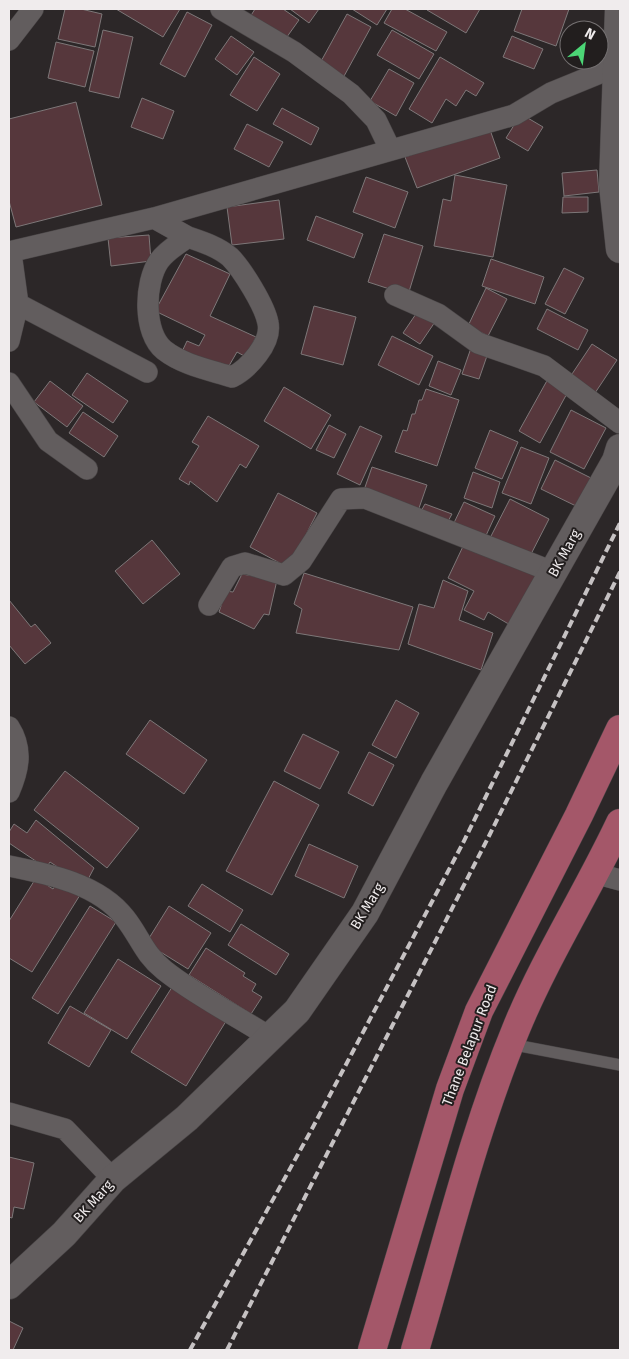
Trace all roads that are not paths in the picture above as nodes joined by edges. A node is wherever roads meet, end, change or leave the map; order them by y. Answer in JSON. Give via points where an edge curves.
{"nodes":[{"id":1,"x":33,"y":9,"type":"edge"},
{"id":2,"x":223,"y":9,"type":"edge"},
{"id":3,"x":620,"y":9,"type":"edge"},
{"id":4,"x":9,"y":40,"type":"edge"},
{"id":5,"x":618,"y":49,"type":"edge"},
{"id":6,"x":390,"y":149,"type":"junction"},
{"id":7,"x":154,"y":218,"type":"junction"},
{"id":8,"x":188,"y":237,"type":"junction"},
{"id":9,"x":620,"y":249,"type":"edge"},
{"id":10,"x":10,"y":252,"type":"edge"},
{"id":11,"x":395,"y":294,"type":"dead end"},
{"id":12,"x":18,"y":304,"type":"junction"},
{"id":13,"x":9,"y":341,"type":"edge"},
{"id":14,"x":147,"y":372,"type":"dead end"},
{"id":15,"x":9,"y":383,"type":"edge"},
{"id":16,"x":620,"y":423,"type":"edge"},
{"id":17,"x":620,"y":448,"type":"edge"},
{"id":18,"x":87,"y":469,"type":"dead end"},
{"id":19,"x":553,"y":572,"type":"junction"},
{"id":20,"x":209,"y":605,"type":"dead end"},
{"id":21,"x":9,"y":727,"type":"edge"},
{"id":22,"x":620,"y":729,"type":"edge"},
{"id":23,"x":9,"y":792,"type":"edge"},
{"id":24,"x":620,"y":823,"type":"edge"},
{"id":25,"x":9,"y":866,"type":"edge"},
{"id":26,"x":594,"y":874,"type":"junction"},
{"id":27,"x":620,"y":880,"type":"edge"},
{"id":28,"x":271,"y":1038,"type":"junction"},
{"id":29,"x":510,"y":1044,"type":"junction"},
{"id":30,"x":620,"y":1065,"type":"edge"},
{"id":31,"x":9,"y":1113,"type":"edge"},
{"id":32,"x":113,"y":1179,"type":"junction"},
{"id":33,"x":9,"y":1285,"type":"edge"},
{"id":34,"x":372,"y":1350,"type":"edge"},
{"id":35,"x":415,"y":1350,"type":"edge"}],
"edges":[{"from":1,"to":4,"type":"street"},
{"from":2,"to":6,"type":"street","via":[[294,52],[351,94],[376,120]]},
{"from":3,"to":5,"type":"street"},
{"from":5,"to":6,"type":"street","via":[[514,115]]},
{"from":5,"to":9,"type":"street","via":[[613,185]]},
{"from":6,"to":7,"type":"street"},
{"from":7,"to":8,"type":"street"},
{"from":7,"to":10,"type":"street"},
{"from":8,"to":8,"type":"street","via":[[160,261],[152,274],[148,318],[153,337],[162,349],[176,358],[232,377],[250,365],[267,336],[268,323],[243,272],[217,248]]},
{"from":10,"to":12,"type":"street"},
{"from":11,"to":16,"type":"street","via":[[438,314],[478,343],[544,366]]},
{"from":12,"to":13,"type":"street"},
{"from":12,"to":14,"type":"street"},
{"from":15,"to":18,"type":"street","via":[[48,441]]},
{"from":17,"to":19,"type":"street","name":"BK Marg","via":[[616,461]]},
{"from":19,"to":20,"type":"street","via":[[365,498],[341,499],[301,561],[284,575],[245,563],[232,567]]},
{"from":19,"to":28,"type":"street","name":"BK Marg","via":[[365,913],[297,1011]]},
{"from":21,"to":23,"type":"street","via":[[20,759]]},
{"from":22,"to":34,"type":"main road","name":"Thane Belapur Road","via":[[479,1011],[450,1089]]},
{"from":24,"to":26,"type":"main road"},
{"from":25,"to":28,"type":"street","via":[[47,874],[98,895],[126,919],[148,955],[165,971]]},
{"from":26,"to":27,"type":"street"},
{"from":26,"to":29,"type":"main road"},
{"from":28,"to":32,"type":"street","name":"BK Marg","via":[[187,1118]]},
{"from":29,"to":30,"type":"lane"},
{"from":29,"to":35,"type":"main road","via":[[488,1102]]},
{"from":31,"to":32,"type":"street","via":[[65,1129]]},
{"from":32,"to":33,"type":"street","name":"BK Marg","via":[[64,1234]]}]}
